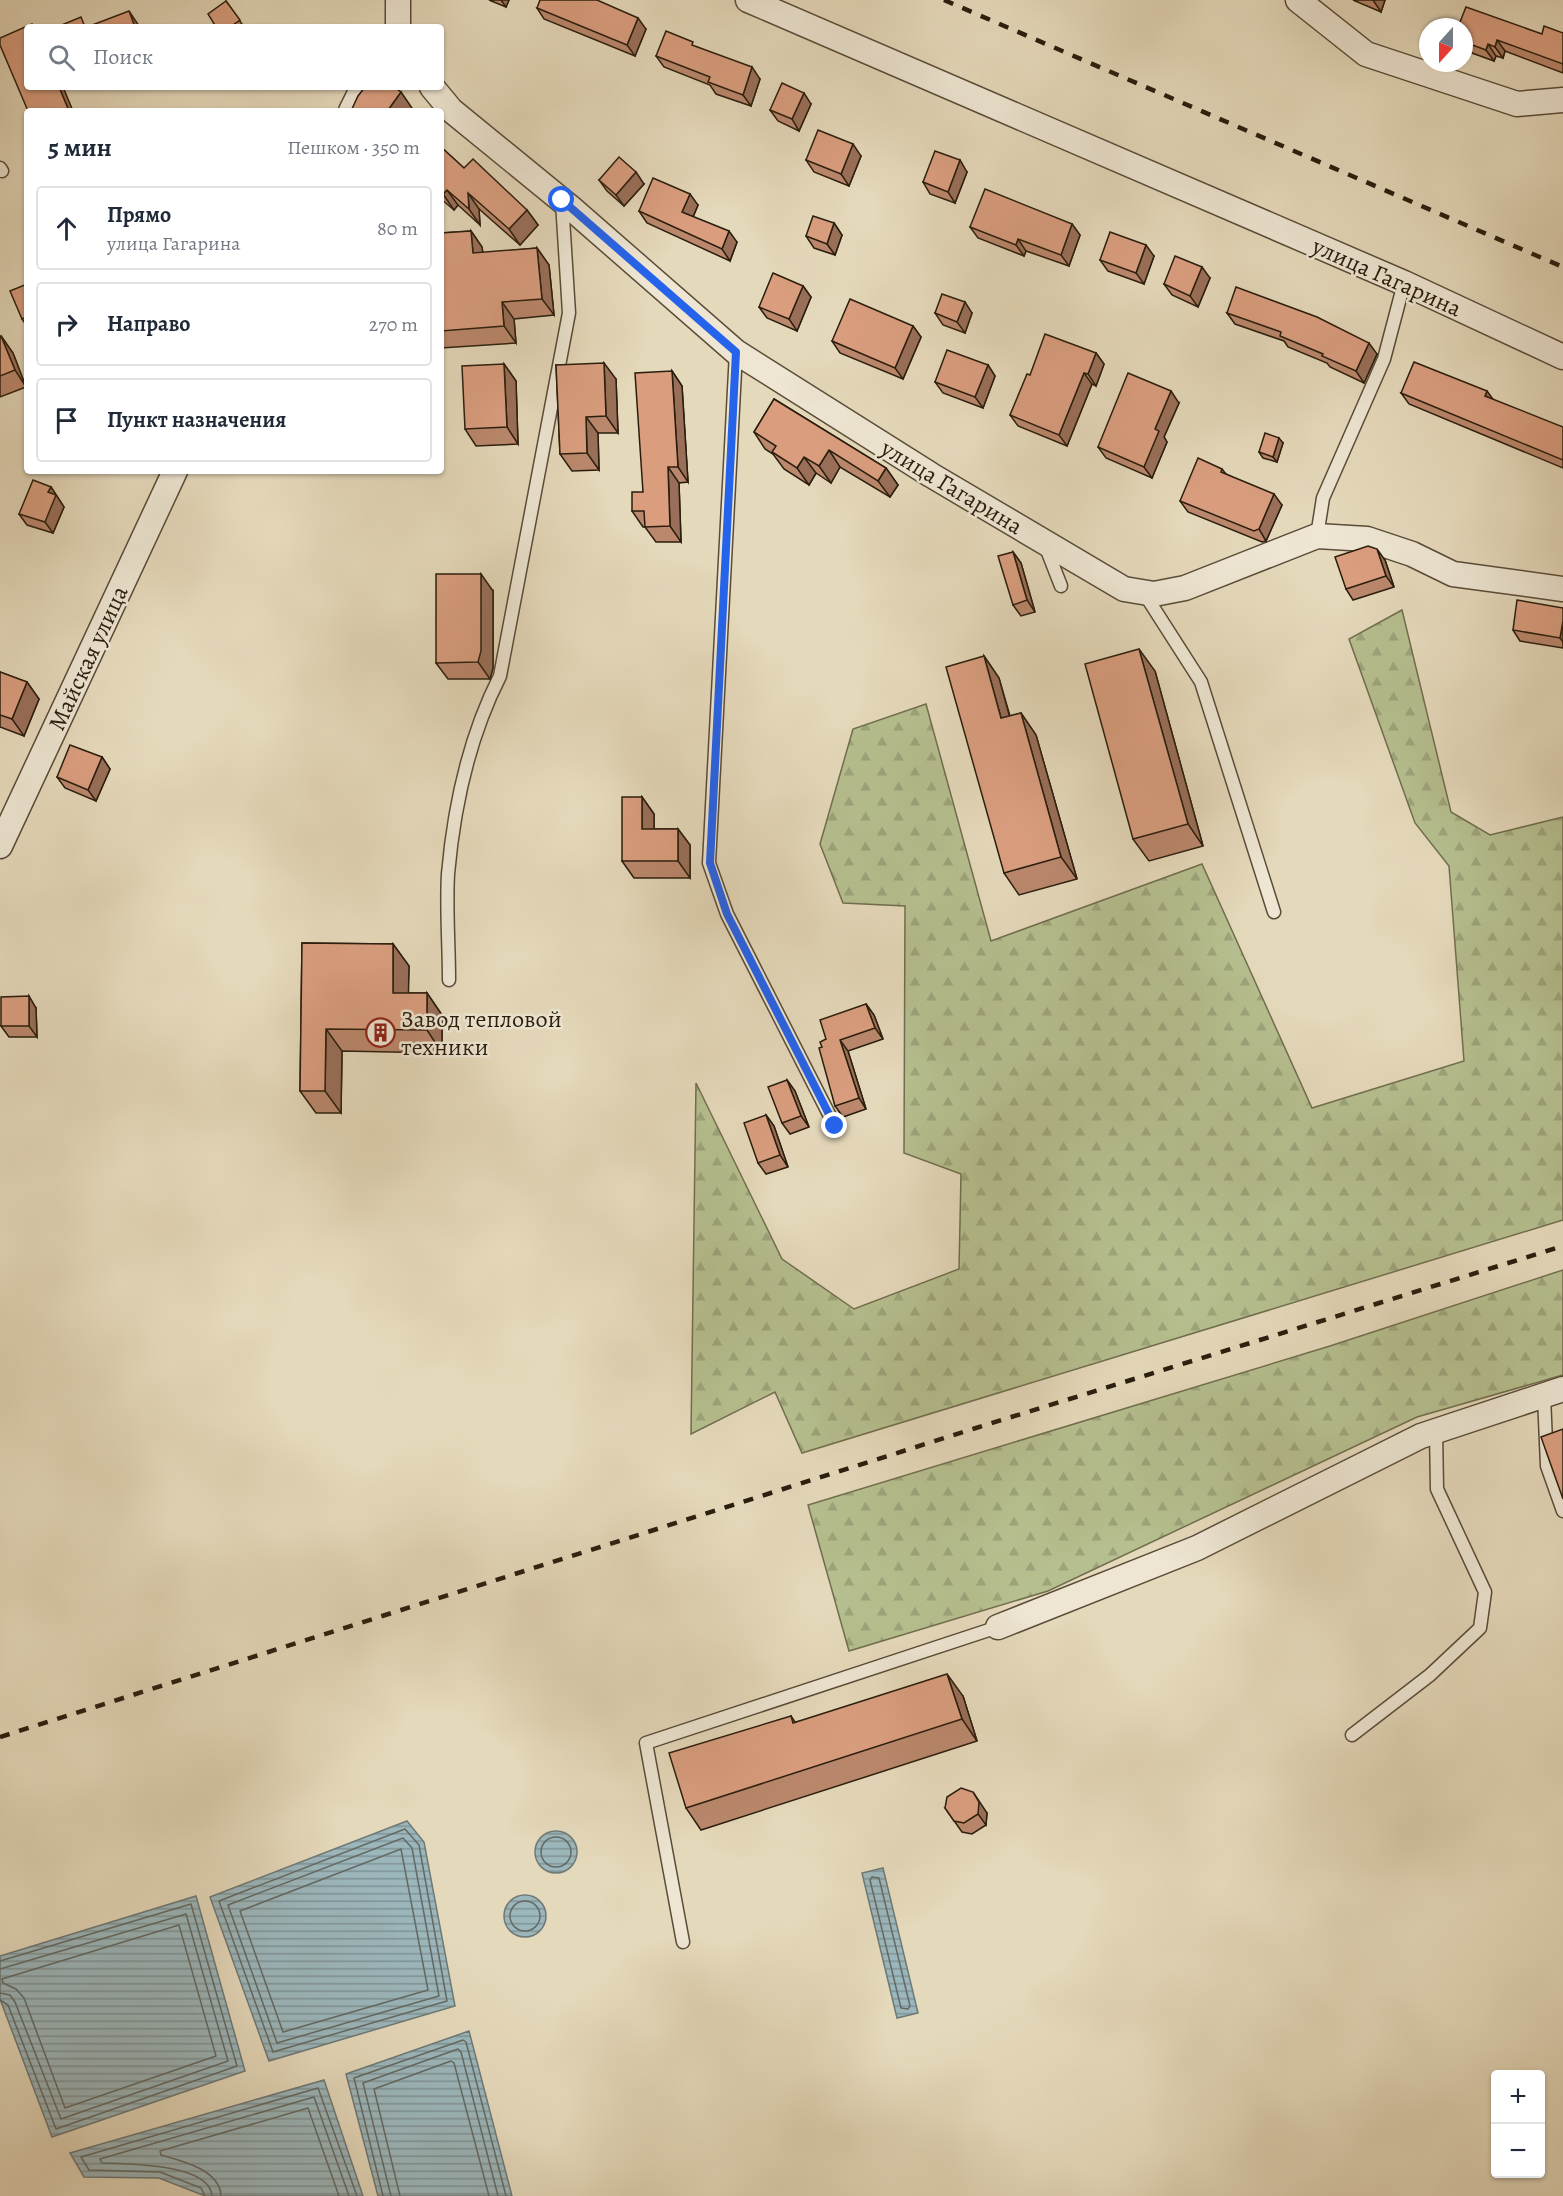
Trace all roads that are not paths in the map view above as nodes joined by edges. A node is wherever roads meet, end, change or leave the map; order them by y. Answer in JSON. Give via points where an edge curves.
{"nodes":[{"id":1,"x":398,"y":0,"type":"edge"},
{"id":2,"x":748,"y":0,"type":"edge"},
{"id":3,"x":1298,"y":0,"type":"edge"},
{"id":4,"x":398,"y":24,"type":"edge"},
{"id":5,"x":362,"y":90,"type":"edge"},
{"id":6,"x":434,"y":90,"type":"edge"},
{"id":7,"x":1563,"y":100,"type":"edge"},
{"id":8,"x":352,"y":108,"type":"edge"},
{"id":9,"x":562,"y":200,"type":"junction"},
{"id":10,"x":1404,"y":283,"type":"junction"},
{"id":11,"x":736,"y":352,"type":"junction"},
{"id":12,"x":1563,"y":357,"type":"edge"},
{"id":13,"x":175,"y":474,"type":"edge"},
{"id":14,"x":1317,"y":536,"type":"junction"},
{"id":15,"x":1043,"y":542,"type":"junction"},
{"id":16,"x":1061,"y":586,"type":"dead end"},
{"id":17,"x":1563,"y":589,"type":"edge"},
{"id":18,"x":1144,"y":592,"type":"junction"},
{"id":19,"x":0,"y":846,"type":"edge"},
{"id":20,"x":1274,"y":912,"type":"dead end"},
{"id":21,"x":449,"y":980,"type":"dead end"},
{"id":22,"x":835,"y":1126,"type":"dead end"},
{"id":23,"x":1554,"y":1393,"type":"edge"},
{"id":24,"x":1436,"y":1431,"type":"junction"},
{"id":25,"x":1563,"y":1511,"type":"edge"},
{"id":26,"x":998,"y":1627,"type":"joint"},
{"id":27,"x":1352,"y":1735,"type":"dead end"},
{"id":28,"x":682,"y":1942,"type":"dead end"}],
"edges":[{"from":1,"to":4,"type":"street"},
{"from":2,"to":10,"type":"street","name":"улица Гагарина"},
{"from":3,"to":7,"type":"street","via":[[1366,54],[1517,104]]},
{"from":5,"to":8,"type":"street"},
{"from":6,"to":9,"type":"street","name":"улица Гагарина","via":[[451,111]]},
{"from":9,"to":11,"type":"street","name":"улица Гагарина"},
{"from":9,"to":21,"type":"lane","via":[[568,313],[500,676],[470,747],[457,812],[448,875]]},
{"from":10,"to":12,"type":"street","name":"улица Гагарина"},
{"from":10,"to":14,"type":"lane","via":[[1384,359],[1323,498]]},
{"from":11,"to":15,"type":"street","name":"улица Гагарина"},
{"from":11,"to":22,"type":"lane","via":[[710,863],[727,914]]},
{"from":13,"to":19,"type":"street","name":"Майская улица"},
{"from":14,"to":17,"type":"street","name":"улица Гагарина","via":[[1367,539],[1412,554],[1453,574]]},
{"from":14,"to":18,"type":"street","name":"улица Гагарина","via":[[1185,588]]},
{"from":15,"to":16,"type":"lane"},
{"from":15,"to":18,"type":"street","name":"улица Гагарина","via":[[1124,589]]},
{"from":18,"to":20,"type":"lane","via":[[1201,682]]},
{"from":23,"to":24,"type":"street"},
{"from":23,"to":25,"type":"lane","via":[[1547,1467]]},
{"from":24,"to":26,"type":"street","via":[[1197,1548]]},
{"from":24,"to":27,"type":"lane","via":[[1437,1489],[1485,1592],[1480,1628],[1430,1675]]},
{"from":26,"to":28,"type":"lane","via":[[646,1743]]}]}
